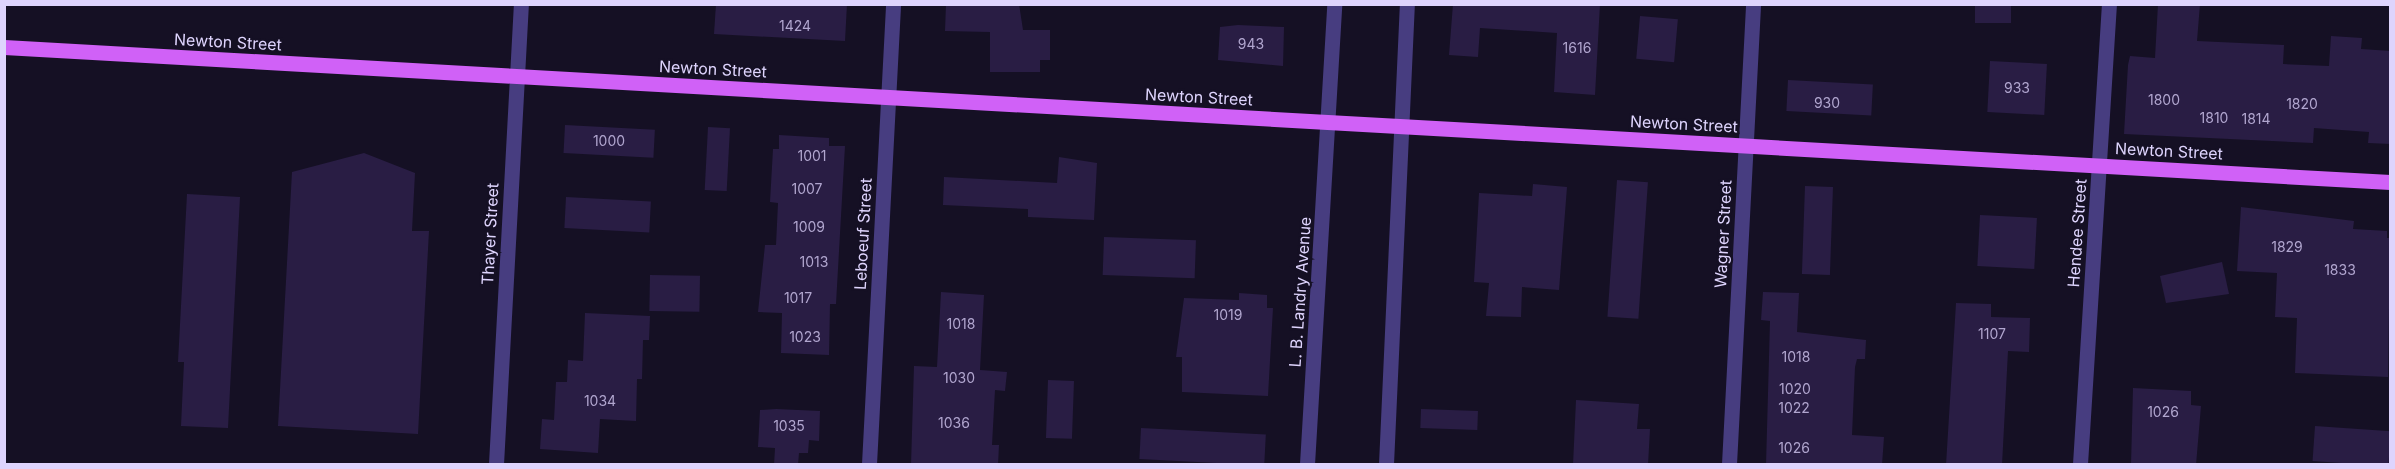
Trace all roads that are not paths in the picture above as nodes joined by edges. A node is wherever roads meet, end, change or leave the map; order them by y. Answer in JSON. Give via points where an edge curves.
{"nodes":[{"id":1,"x":521,"y":4,"type":"edge"},
{"id":2,"x":893,"y":4,"type":"edge"},
{"id":3,"x":1334,"y":4,"type":"edge"},
{"id":4,"x":1407,"y":4,"type":"edge"},
{"id":5,"x":1753,"y":4,"type":"edge"},
{"id":6,"x":2109,"y":4,"type":"edge"},
{"id":7,"x":4,"y":47,"type":"edge"},
{"id":8,"x":517,"y":76,"type":"junction"},
{"id":9,"x":888,"y":97,"type":"junction"},
{"id":10,"x":1329,"y":122,"type":"junction"},
{"id":11,"x":1403,"y":126,"type":"junction"},
{"id":12,"x":1745,"y":145,"type":"junction"},
{"id":13,"x":2099,"y":165,"type":"junction"},
{"id":14,"x":2391,"y":182,"type":"edge"},
{"id":15,"x":496,"y":465,"type":"edge"},
{"id":16,"x":869,"y":465,"type":"edge"},
{"id":17,"x":1307,"y":465,"type":"edge"},
{"id":18,"x":1386,"y":465,"type":"edge"},
{"id":19,"x":1729,"y":465,"type":"edge"},
{"id":20,"x":2080,"y":465,"type":"edge"}],
"edges":[{"from":1,"to":8,"type":"street","name":"Thayer Street"},
{"from":2,"to":9,"type":"street","name":"Leboeuf Street"},
{"from":3,"to":10,"type":"street","name":"L. B. Landry Avenue"},
{"from":4,"to":11,"type":"street"},
{"from":5,"to":12,"type":"street","name":"Wagner Street"},
{"from":6,"to":13,"type":"street","name":"Hendee Street"},
{"from":7,"to":8,"type":"main road","name":"Newton Street"},
{"from":8,"to":9,"type":"main road","name":"Newton Street"},
{"from":8,"to":15,"type":"street","name":"Thayer Street"},
{"from":9,"to":10,"type":"main road","name":"Newton Street"},
{"from":9,"to":16,"type":"street","name":"Leboeuf Street"},
{"from":10,"to":11,"type":"main road","name":"Newton Street"},
{"from":10,"to":17,"type":"street","name":"L. B. Landry Avenue"},
{"from":11,"to":12,"type":"main road","name":"Newton Street"},
{"from":11,"to":18,"type":"street"},
{"from":12,"to":13,"type":"main road","name":"Newton Street"},
{"from":12,"to":19,"type":"street","name":"Wagner Street"},
{"from":13,"to":14,"type":"main road","name":"Newton Street"},
{"from":13,"to":20,"type":"street","name":"Hendee Street"}]}
